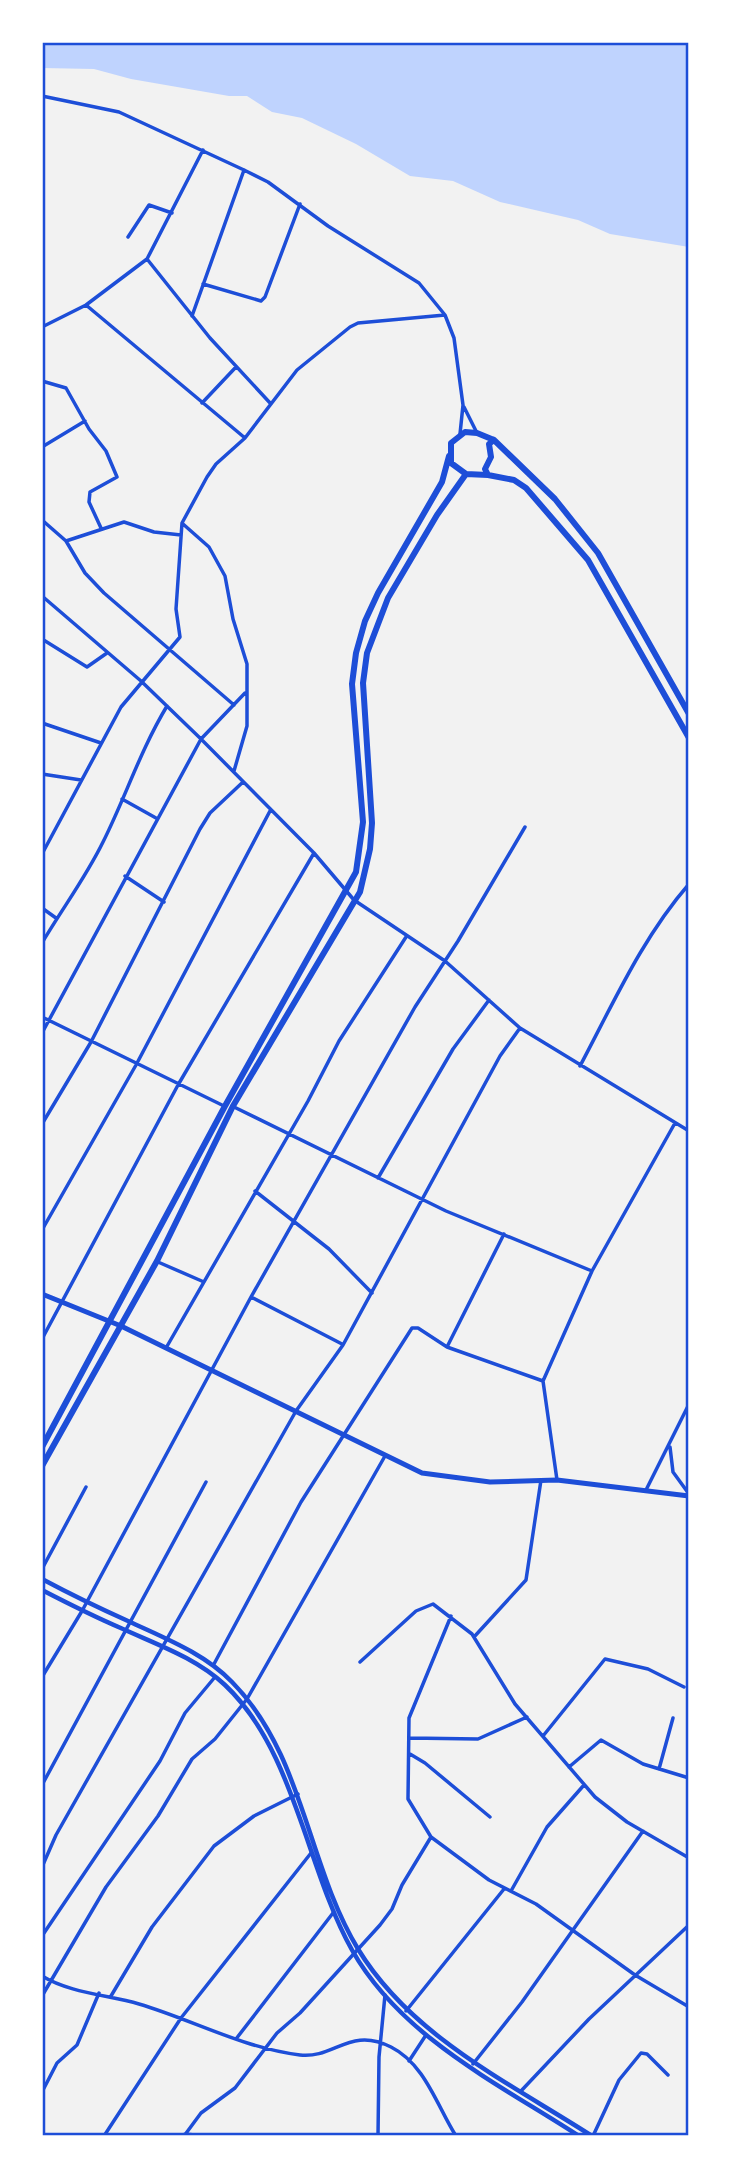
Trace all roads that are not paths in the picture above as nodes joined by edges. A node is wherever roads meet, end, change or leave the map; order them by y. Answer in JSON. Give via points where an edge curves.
{"nodes":[{"id":1,"x":42,"y":96,"type":"edge"},
{"id":2,"x":203,"y":150,"type":"junction"},
{"id":3,"x":244,"y":170,"type":"junction"},
{"id":4,"x":300,"y":204,"type":"junction"},
{"id":5,"x":172,"y":213,"type":"junction"},
{"id":6,"x":128,"y":237,"type":"dead end"},
{"id":7,"x":147,"y":259,"type":"junction"},
{"id":8,"x":203,"y":284,"type":"junction"},
{"id":9,"x":86,"y":305,"type":"junction"},
{"id":10,"x":445,"y":315,"type":"junction"},
{"id":11,"x":191,"y":316,"type":"junction"},
{"id":12,"x":42,"y":327,"type":"edge"},
{"id":13,"x":236,"y":367,"type":"junction"},
{"id":14,"x":42,"y":380,"type":"edge"},
{"id":15,"x":202,"y":404,"type":"junction"},
{"id":16,"x":271,"y":404,"type":"junction"},
{"id":17,"x":463,"y":405,"type":"junction"},
{"id":18,"x":86,"y":421,"type":"junction"},
{"id":19,"x":477,"y":433,"type":"junction"},
{"id":20,"x":460,"y":434,"type":"junction"},
{"id":21,"x":245,"y":438,"type":"junction"},
{"id":22,"x":494,"y":440,"type":"junction"},
{"id":23,"x":42,"y":447,"type":"edge"},
{"id":24,"x":449,"y":456,"type":"junction"},
{"id":25,"x":466,"y":474,"type":"junction"},
{"id":26,"x":488,"y":475,"type":"junction"},
{"id":27,"x":42,"y":520,"type":"edge"},
{"id":28,"x":182,"y":523,"type":"junction"},
{"id":29,"x":101,"y":528,"type":"junction"},
{"id":30,"x":181,"y":535,"type":"junction"},
{"id":31,"x":66,"y":541,"type":"junction"},
{"id":32,"x":42,"y":596,"type":"edge"},
{"id":33,"x":42,"y":639,"type":"edge"},
{"id":34,"x":169,"y":649,"type":"junction"},
{"id":35,"x":107,"y":653,"type":"junction"},
{"id":36,"x":141,"y":681,"type":"junction"},
{"id":37,"x":245,"y":693,"type":"junction"},
{"id":38,"x":234,"y":705,"type":"junction"},
{"id":39,"x":166,"y":706,"type":"junction"},
{"id":40,"x":689,"y":714,"type":"edge"},
{"id":41,"x":42,"y":723,"type":"edge"},
{"id":42,"x":689,"y":738,"type":"edge"},
{"id":43,"x":201,"y":739,"type":"junction"},
{"id":44,"x":101,"y":743,"type":"junction"},
{"id":45,"x":234,"y":771,"type":"junction"},
{"id":46,"x":42,"y":774,"type":"edge"},
{"id":47,"x":82,"y":780,"type":"junction"},
{"id":48,"x":243,"y":782,"type":"junction"},
{"id":49,"x":122,"y":799,"type":"junction"},
{"id":50,"x":271,"y":810,"type":"junction"},
{"id":51,"x":156,"y":818,"type":"junction"},
{"id":52,"x":525,"y":827,"type":"dead end"},
{"id":53,"x":314,"y":853,"type":"junction"},
{"id":54,"x":42,"y":854,"type":"edge"},
{"id":55,"x":125,"y":876,"type":"junction"},
{"id":56,"x":689,"y":884,"type":"edge"},
{"id":57,"x":344,"y":890,"type":"junction"},
{"id":58,"x":354,"y":900,"type":"junction"},
{"id":59,"x":164,"y":902,"type":"junction"},
{"id":60,"x":42,"y":908,"type":"edge"},
{"id":61,"x":57,"y":918,"type":"junction"},
{"id":62,"x":406,"y":937,"type":"junction"},
{"id":63,"x":42,"y":943,"type":"edge"},
{"id":64,"x":445,"y":961,"type":"junction"},
{"id":65,"x":489,"y":1000,"type":"junction"},
{"id":66,"x":42,"y":1017,"type":"edge"},
{"id":67,"x":50,"y":1021,"type":"junction"},
{"id":68,"x":520,"y":1028,"type":"junction"},
{"id":69,"x":42,"y":1033,"type":"edge"},
{"id":70,"x":92,"y":1042,"type":"junction"},
{"id":71,"x":136,"y":1065,"type":"junction"},
{"id":72,"x":580,"y":1066,"type":"junction"},
{"id":73,"x":178,"y":1085,"type":"junction"},
{"id":74,"x":225,"y":1106,"type":"junction"},
{"id":75,"x":233,"y":1106,"type":"junction"},
{"id":76,"x":675,"y":1123,"type":"junction"},
{"id":77,"x":42,"y":1124,"type":"edge"},
{"id":78,"x":689,"y":1131,"type":"edge"},
{"id":79,"x":288,"y":1136,"type":"junction"},
{"id":80,"x":332,"y":1157,"type":"junction"},
{"id":81,"x":378,"y":1178,"type":"junction"},
{"id":82,"x":255,"y":1191,"type":"junction"},
{"id":83,"x":423,"y":1200,"type":"junction"},
{"id":84,"x":295,"y":1222,"type":"junction"},
{"id":85,"x":42,"y":1230,"type":"edge"},
{"id":86,"x":504,"y":1234,"type":"junction"},
{"id":87,"x":157,"y":1261,"type":"junction"},
{"id":88,"x":592,"y":1271,"type":"junction"},
{"id":89,"x":204,"y":1282,"type":"junction"},
{"id":90,"x":372,"y":1293,"type":"junction"},
{"id":91,"x":42,"y":1294,"type":"edge"},
{"id":92,"x":251,"y":1297,"type":"junction"},
{"id":93,"x":61,"y":1301,"type":"junction"},
{"id":94,"x":112,"y":1321,"type":"junction"},
{"id":95,"x":121,"y":1325,"type":"junction"},
{"id":96,"x":42,"y":1339,"type":"edge"},
{"id":97,"x":343,"y":1345,"type":"junction"},
{"id":98,"x":447,"y":1347,"type":"junction"},
{"id":99,"x":166,"y":1348,"type":"junction"},
{"id":100,"x":211,"y":1371,"type":"junction"},
{"id":101,"x":543,"y":1381,"type":"junction"},
{"id":102,"x":689,"y":1404,"type":"edge"},
{"id":103,"x":296,"y":1411,"type":"junction"},
{"id":104,"x":343,"y":1434,"type":"junction"},
{"id":105,"x":670,"y":1444,"type":"junction"},
{"id":106,"x":42,"y":1447,"type":"edge"},
{"id":107,"x":385,"y":1457,"type":"junction"},
{"id":108,"x":42,"y":1466,"type":"edge"},
{"id":109,"x":541,"y":1480,"type":"junction"},
{"id":110,"x":557,"y":1480,"type":"junction"},
{"id":111,"x":206,"y":1482,"type":"dead end"},
{"id":112,"x":86,"y":1488,"type":"dead end"},
{"id":113,"x":645,"y":1493,"type":"junction"},
{"id":114,"x":689,"y":1495,"type":"edge"},
{"id":115,"x":42,"y":1569,"type":"edge"},
{"id":116,"x":42,"y":1579,"type":"edge"},
{"id":117,"x":42,"y":1590,"type":"edge"},
{"id":118,"x":86,"y":1602,"type":"junction"},
{"id":119,"x":82,"y":1611,"type":"junction"},
{"id":120,"x":451,"y":1616,"type":"junction"},
{"id":121,"x":129,"y":1622,"type":"junction"},
{"id":122,"x":124,"y":1630,"type":"junction"},
{"id":123,"x":474,"y":1637,"type":"junction"},
{"id":124,"x":167,"y":1639,"type":"junction"},
{"id":125,"x":164,"y":1646,"type":"junction"},
{"id":126,"x":360,"y":1662,"type":"dead end"},
{"id":127,"x":214,"y":1664,"type":"junction"},
{"id":128,"x":215,"y":1676,"type":"junction"},
{"id":129,"x":42,"y":1677,"type":"edge"},
{"id":130,"x":684,"y":1687,"type":"dead end"},
{"id":131,"x":247,"y":1699,"type":"junction"},
{"id":132,"x":242,"y":1704,"type":"junction"},
{"id":133,"x":527,"y":1717,"type":"junction"},
{"id":134,"x":673,"y":1718,"type":"dead end"},
{"id":135,"x":543,"y":1737,"type":"junction"},
{"id":136,"x":409,"y":1738,"type":"junction"},
{"id":137,"x":410,"y":1754,"type":"junction"},
{"id":138,"x":569,"y":1768,"type":"junction"},
{"id":139,"x":659,"y":1769,"type":"junction"},
{"id":140,"x":689,"y":1778,"type":"edge"},
{"id":141,"x":42,"y":1785,"type":"edge"},
{"id":142,"x":584,"y":1785,"type":"junction"},
{"id":143,"x":298,"y":1794,"type":"junction"},
{"id":144,"x":290,"y":1797,"type":"junction"},
{"id":145,"x":490,"y":1817,"type":"dead end"},
{"id":146,"x":643,"y":1831,"type":"junction"},
{"id":147,"x":431,"y":1837,"type":"junction"},
{"id":148,"x":311,"y":1853,"type":"junction"},
{"id":149,"x":689,"y":1857,"type":"edge"},
{"id":150,"x":42,"y":1867,"type":"edge"},
{"id":151,"x":505,"y":1889,"type":"junction"},
{"id":152,"x":511,"y":1891,"type":"junction"},
{"id":153,"x":333,"y":1913,"type":"junction"},
{"id":154,"x":689,"y":1925,"type":"edge"},
{"id":155,"x":572,"y":1932,"type":"junction"},
{"id":156,"x":42,"y":1937,"type":"edge"},
{"id":157,"x":355,"y":1950,"type":"junction"},
{"id":158,"x":635,"y":1975,"type":"junction"},
{"id":159,"x":42,"y":1976,"type":"edge"},
{"id":160,"x":50,"y":1981,"type":"junction"},
{"id":161,"x":99,"y":1993,"type":"junction"},
{"id":162,"x":386,"y":1994,"type":"junction"},
{"id":163,"x":42,"y":1996,"type":"edge"},
{"id":164,"x":111,"y":1997,"type":"junction"},
{"id":165,"x":689,"y":2007,"type":"edge"},
{"id":166,"x":405,"y":2013,"type":"junction"},
{"id":167,"x":181,"y":2018,"type":"junction"},
{"id":168,"x":426,"y":2035,"type":"junction"},
{"id":169,"x":236,"y":2039,"type":"junction"},
{"id":170,"x":380,"y":2043,"type":"junction"},
{"id":171,"x":268,"y":2049,"type":"junction"},
{"id":172,"x":409,"y":2061,"type":"junction"},
{"id":173,"x":474,"y":2064,"type":"junction"},
{"id":174,"x":668,"y":2075,"type":"dead end"},
{"id":175,"x":42,"y":2092,"type":"edge"},
{"id":176,"x":519,"y":2093,"type":"junction"},
{"id":177,"x":184,"y":2135,"type":"edge"},
{"id":178,"x":104,"y":2136,"type":"edge"},
{"id":179,"x":205,"y":2136,"type":"edge"},
{"id":180,"x":378,"y":2136,"type":"edge"},
{"id":181,"x":456,"y":2136,"type":"edge"},
{"id":182,"x":579,"y":2136,"type":"edge"},
{"id":183,"x":592,"y":2136,"type":"edge"}],
"edges":[{"from":1,"to":2,"type":"street","via":[[119,112]]},
{"from":2,"to":3,"type":"street"},
{"from":2,"to":5,"type":"street"},
{"from":3,"to":4,"type":"street"},
{"from":3,"to":8,"type":"street"},
{"from":4,"to":8,"type":"street","via":[[265,298],[257,302]]},
{"from":4,"to":10,"type":"street","via":[[405,271]]},
{"from":5,"to":6,"type":"street","via":[[149,205]]},
{"from":5,"to":7,"type":"street"},
{"from":7,"to":9,"type":"street"},
{"from":7,"to":11,"type":"street"},
{"from":8,"to":11,"type":"street"},
{"from":9,"to":12,"type":"street"},
{"from":9,"to":15,"type":"street"},
{"from":10,"to":16,"type":"street","via":[[358,323],[297,370]]},
{"from":10,"to":17,"type":"street","via":[[458,357]]},
{"from":11,"to":13,"type":"street"},
{"from":13,"to":15,"type":"street"},
{"from":13,"to":16,"type":"street"},
{"from":14,"to":18,"type":"street","via":[[66,388]]},
{"from":15,"to":21,"type":"street"},
{"from":16,"to":21,"type":"street"},
{"from":17,"to":19,"type":"street"},
{"from":17,"to":20,"type":"street"},
{"from":18,"to":23,"type":"street"},
{"from":18,"to":29,"type":"street","via":[[117,477],[90,492],[89,502]]},
{"from":19,"to":20,"type":"main road"},
{"from":19,"to":22,"type":"main road"},
{"from":20,"to":24,"type":"main road","via":[[451,443]]},
{"from":21,"to":28,"type":"street","via":[[213,468]]},
{"from":22,"to":26,"type":"main road","via":[[489,444]]},
{"from":22,"to":40,"type":"main road","via":[[555,499],[598,552]]},
{"from":24,"to":25,"type":"main road","via":[[454,468]]},
{"from":24,"to":57,"type":"main road","via":[[442,482],[378,593],[356,653],[352,684],[361,847],[356,872]]},
{"from":25,"to":26,"type":"main road"},
{"from":25,"to":58,"type":"main road","via":[[388,598],[366,653],[363,683],[372,823],[365,874]]},
{"from":26,"to":42,"type":"main road","via":[[514,480],[526,488],[588,560]]},
{"from":27,"to":31,"type":"street"},
{"from":28,"to":30,"type":"street"},
{"from":28,"to":37,"type":"street","via":[[209,547],[225,576],[247,664]]},
{"from":29,"to":30,"type":"street","via":[[124,522]]},
{"from":29,"to":31,"type":"street"},
{"from":30,"to":34,"type":"street","via":[[176,609],[180,634]]},
{"from":31,"to":34,"type":"street","via":[[85,573],[104,593]]},
{"from":32,"to":35,"type":"street"},
{"from":33,"to":35,"type":"street","via":[[87,667]]},
{"from":34,"to":36,"type":"street"},
{"from":34,"to":38,"type":"street"},
{"from":35,"to":36,"type":"street"},
{"from":36,"to":39,"type":"street"},
{"from":36,"to":44,"type":"street"},
{"from":37,"to":38,"type":"street"},
{"from":37,"to":45,"type":"street","via":[[247,726]]},
{"from":38,"to":43,"type":"street"},
{"from":39,"to":43,"type":"street"},
{"from":39,"to":49,"type":"street"},
{"from":41,"to":44,"type":"street"},
{"from":43,"to":45,"type":"street"},
{"from":43,"to":51,"type":"street"},
{"from":44,"to":47,"type":"street"},
{"from":45,"to":48,"type":"street"},
{"from":46,"to":47,"type":"street"},
{"from":47,"to":54,"type":"street"},
{"from":48,"to":50,"type":"street"},
{"from":48,"to":59,"type":"street","via":[[206,818]]},
{"from":49,"to":51,"type":"street"},
{"from":49,"to":61,"type":"street","via":[[91,866]]},
{"from":50,"to":53,"type":"street"},
{"from":50,"to":71,"type":"street"},
{"from":51,"to":55,"type":"street"},
{"from":52,"to":64,"type":"street"},
{"from":53,"to":57,"type":"street"},
{"from":53,"to":73,"type":"street"},
{"from":55,"to":59,"type":"street"},
{"from":55,"to":67,"type":"street"},
{"from":56,"to":72,"type":"street","via":[[644,945]]},
{"from":57,"to":58,"type":"street"},
{"from":57,"to":74,"type":"main road"},
{"from":58,"to":62,"type":"street"},
{"from":58,"to":75,"type":"main road"},
{"from":59,"to":70,"type":"street"},
{"from":60,"to":61,"type":"street"},
{"from":61,"to":63,"type":"street"},
{"from":62,"to":64,"type":"street"},
{"from":62,"to":79,"type":"street","via":[[339,1041]]},
{"from":64,"to":65,"type":"street"},
{"from":64,"to":80,"type":"street"},
{"from":65,"to":68,"type":"street"},
{"from":65,"to":81,"type":"street","via":[[453,1049]]},
{"from":66,"to":67,"type":"street"},
{"from":67,"to":69,"type":"street"},
{"from":67,"to":70,"type":"street"},
{"from":68,"to":72,"type":"street"},
{"from":68,"to":83,"type":"street","via":[[500,1056]]},
{"from":70,"to":71,"type":"street"},
{"from":70,"to":77,"type":"street"},
{"from":71,"to":73,"type":"street"},
{"from":71,"to":85,"type":"street"},
{"from":72,"to":76,"type":"street"},
{"from":73,"to":74,"type":"street"},
{"from":73,"to":93,"type":"street"},
{"from":74,"to":75,"type":"street"},
{"from":74,"to":94,"type":"main road"},
{"from":75,"to":79,"type":"street"},
{"from":75,"to":87,"type":"main road"},
{"from":76,"to":78,"type":"street"},
{"from":76,"to":88,"type":"street"},
{"from":79,"to":80,"type":"street"},
{"from":79,"to":82,"type":"street"},
{"from":80,"to":81,"type":"street"},
{"from":80,"to":84,"type":"street"},
{"from":81,"to":83,"type":"street"},
{"from":82,"to":84,"type":"street"},
{"from":82,"to":89,"type":"street"},
{"from":83,"to":86,"type":"street"},
{"from":83,"to":90,"type":"street"},
{"from":84,"to":90,"type":"street"},
{"from":84,"to":92,"type":"street"},
{"from":86,"to":88,"type":"street"},
{"from":86,"to":98,"type":"street"},
{"from":87,"to":89,"type":"street"},
{"from":87,"to":95,"type":"main road"},
{"from":88,"to":101,"type":"street"},
{"from":89,"to":99,"type":"street"},
{"from":90,"to":97,"type":"street"},
{"from":91,"to":93,"type":"main road"},
{"from":92,"to":97,"type":"street"},
{"from":92,"to":100,"type":"street"},
{"from":93,"to":94,"type":"main road"},
{"from":93,"to":96,"type":"street"},
{"from":94,"to":95,"type":"main road"},
{"from":94,"to":106,"type":"main road"},
{"from":95,"to":99,"type":"main road"},
{"from":95,"to":108,"type":"main road"},
{"from":97,"to":103,"type":"street"},
{"from":98,"to":101,"type":"street"},
{"from":98,"to":104,"type":"street","via":[[412,1328]]},
{"from":99,"to":100,"type":"main road"},
{"from":100,"to":103,"type":"main road"},
{"from":100,"to":118,"type":"street"},
{"from":101,"to":110,"type":"street"},
{"from":102,"to":105,"type":"street"},
{"from":103,"to":104,"type":"main road"},
{"from":103,"to":124,"type":"street"},
{"from":104,"to":107,"type":"main road"},
{"from":104,"to":127,"type":"street"},
{"from":105,"to":113,"type":"street"},
{"from":105,"to":114,"type":"street","via":[[673,1472]]},
{"from":107,"to":109,"type":"main road","via":[[422,1473],[453,1479]]},
{"from":107,"to":131,"type":"street"},
{"from":109,"to":110,"type":"main road"},
{"from":109,"to":123,"type":"street","via":[[526,1580]]},
{"from":110,"to":113,"type":"main road"},
{"from":111,"to":121,"type":"street"},
{"from":112,"to":115,"type":"street"},
{"from":113,"to":114,"type":"main road"},
{"from":116,"to":118,"type":"street"},
{"from":117,"to":119,"type":"street"},
{"from":118,"to":119,"type":"street"},
{"from":118,"to":121,"type":"street"},
{"from":119,"to":122,"type":"street"},
{"from":119,"to":129,"type":"street"},
{"from":120,"to":123,"type":"street"},
{"from":120,"to":126,"type":"street","via":[[433,1604],[423,1607]]},
{"from":120,"to":136,"type":"street","via":[[409,1718]]},
{"from":121,"to":122,"type":"street"},
{"from":121,"to":124,"type":"street"},
{"from":122,"to":125,"type":"street"},
{"from":122,"to":141,"type":"street"},
{"from":123,"to":133,"type":"street"},
{"from":124,"to":125,"type":"street"},
{"from":124,"to":127,"type":"street"},
{"from":125,"to":128,"type":"street"},
{"from":125,"to":150,"type":"street"},
{"from":127,"to":131,"type":"street"},
{"from":128,"to":132,"type":"street"},
{"from":128,"to":156,"type":"street","via":[[185,1713],[160,1761]]},
{"from":130,"to":135,"type":"street","via":[[642,1666],[605,1659]]},
{"from":131,"to":132,"type":"street"},
{"from":131,"to":143,"type":"street"},
{"from":132,"to":144,"type":"street"},
{"from":132,"to":160,"type":"street","via":[[215,1739],[192,1759]]},
{"from":133,"to":135,"type":"street"},
{"from":133,"to":136,"type":"street","via":[[478,1739]]},
{"from":134,"to":139,"type":"street"},
{"from":135,"to":138,"type":"street"},
{"from":136,"to":137,"type":"street"},
{"from":137,"to":145,"type":"street"},
{"from":137,"to":147,"type":"street","via":[[408,1799]]},
{"from":138,"to":139,"type":"street","via":[[598,1740]]},
{"from":138,"to":142,"type":"street"},
{"from":139,"to":140,"type":"street"},
{"from":142,"to":146,"type":"street"},
{"from":142,"to":152,"type":"street","via":[[547,1827]]},
{"from":143,"to":144,"type":"street"},
{"from":143,"to":157,"type":"street"},
{"from":144,"to":148,"type":"street"},
{"from":144,"to":164,"type":"street","via":[[254,1816],[214,1846],[152,1927]]},
{"from":146,"to":149,"type":"street"},
{"from":146,"to":155,"type":"street"},
{"from":147,"to":151,"type":"street"},
{"from":147,"to":157,"type":"street","via":[[392,1909]]},
{"from":148,"to":153,"type":"street"},
{"from":148,"to":167,"type":"street"},
{"from":151,"to":152,"type":"street"},
{"from":151,"to":166,"type":"street"},
{"from":152,"to":155,"type":"street"},
{"from":153,"to":157,"type":"street"},
{"from":153,"to":169,"type":"street"},
{"from":154,"to":158,"type":"street"},
{"from":155,"to":158,"type":"street"},
{"from":155,"to":173,"type":"street"},
{"from":157,"to":162,"type":"street"},
{"from":157,"to":171,"type":"street","via":[[277,2033]]},
{"from":158,"to":165,"type":"street"},
{"from":158,"to":176,"type":"street"},
{"from":159,"to":160,"type":"street"},
{"from":160,"to":161,"type":"street"},
{"from":160,"to":163,"type":"street"},
{"from":161,"to":164,"type":"street"},
{"from":161,"to":175,"type":"street","via":[[77,2045],[57,2063]]},
{"from":162,"to":166,"type":"street"},
{"from":162,"to":170,"type":"street"},
{"from":164,"to":167,"type":"street"},
{"from":166,"to":168,"type":"street"},
{"from":166,"to":173,"type":"street"},
{"from":167,"to":169,"type":"street"},
{"from":167,"to":178,"type":"street"},
{"from":168,"to":172,"type":"street"},
{"from":168,"to":173,"type":"street"},
{"from":169,"to":171,"type":"street"},
{"from":170,"to":171,"type":"street","via":[[352,2039],[313,2056]]},
{"from":170,"to":172,"type":"street"},
{"from":170,"to":180,"type":"street"},
{"from":171,"to":177,"type":"street","via":[[235,2088],[201,2113]]},
{"from":172,"to":181,"type":"street"},
{"from":173,"to":176,"type":"street"},
{"from":174,"to":183,"type":"street","via":[[648,2054],[641,2053],[619,2080]]},
{"from":176,"to":182,"type":"street"},
{"from":176,"to":183,"type":"street"},
{"from":177,"to":179,"type":"street"}]}
